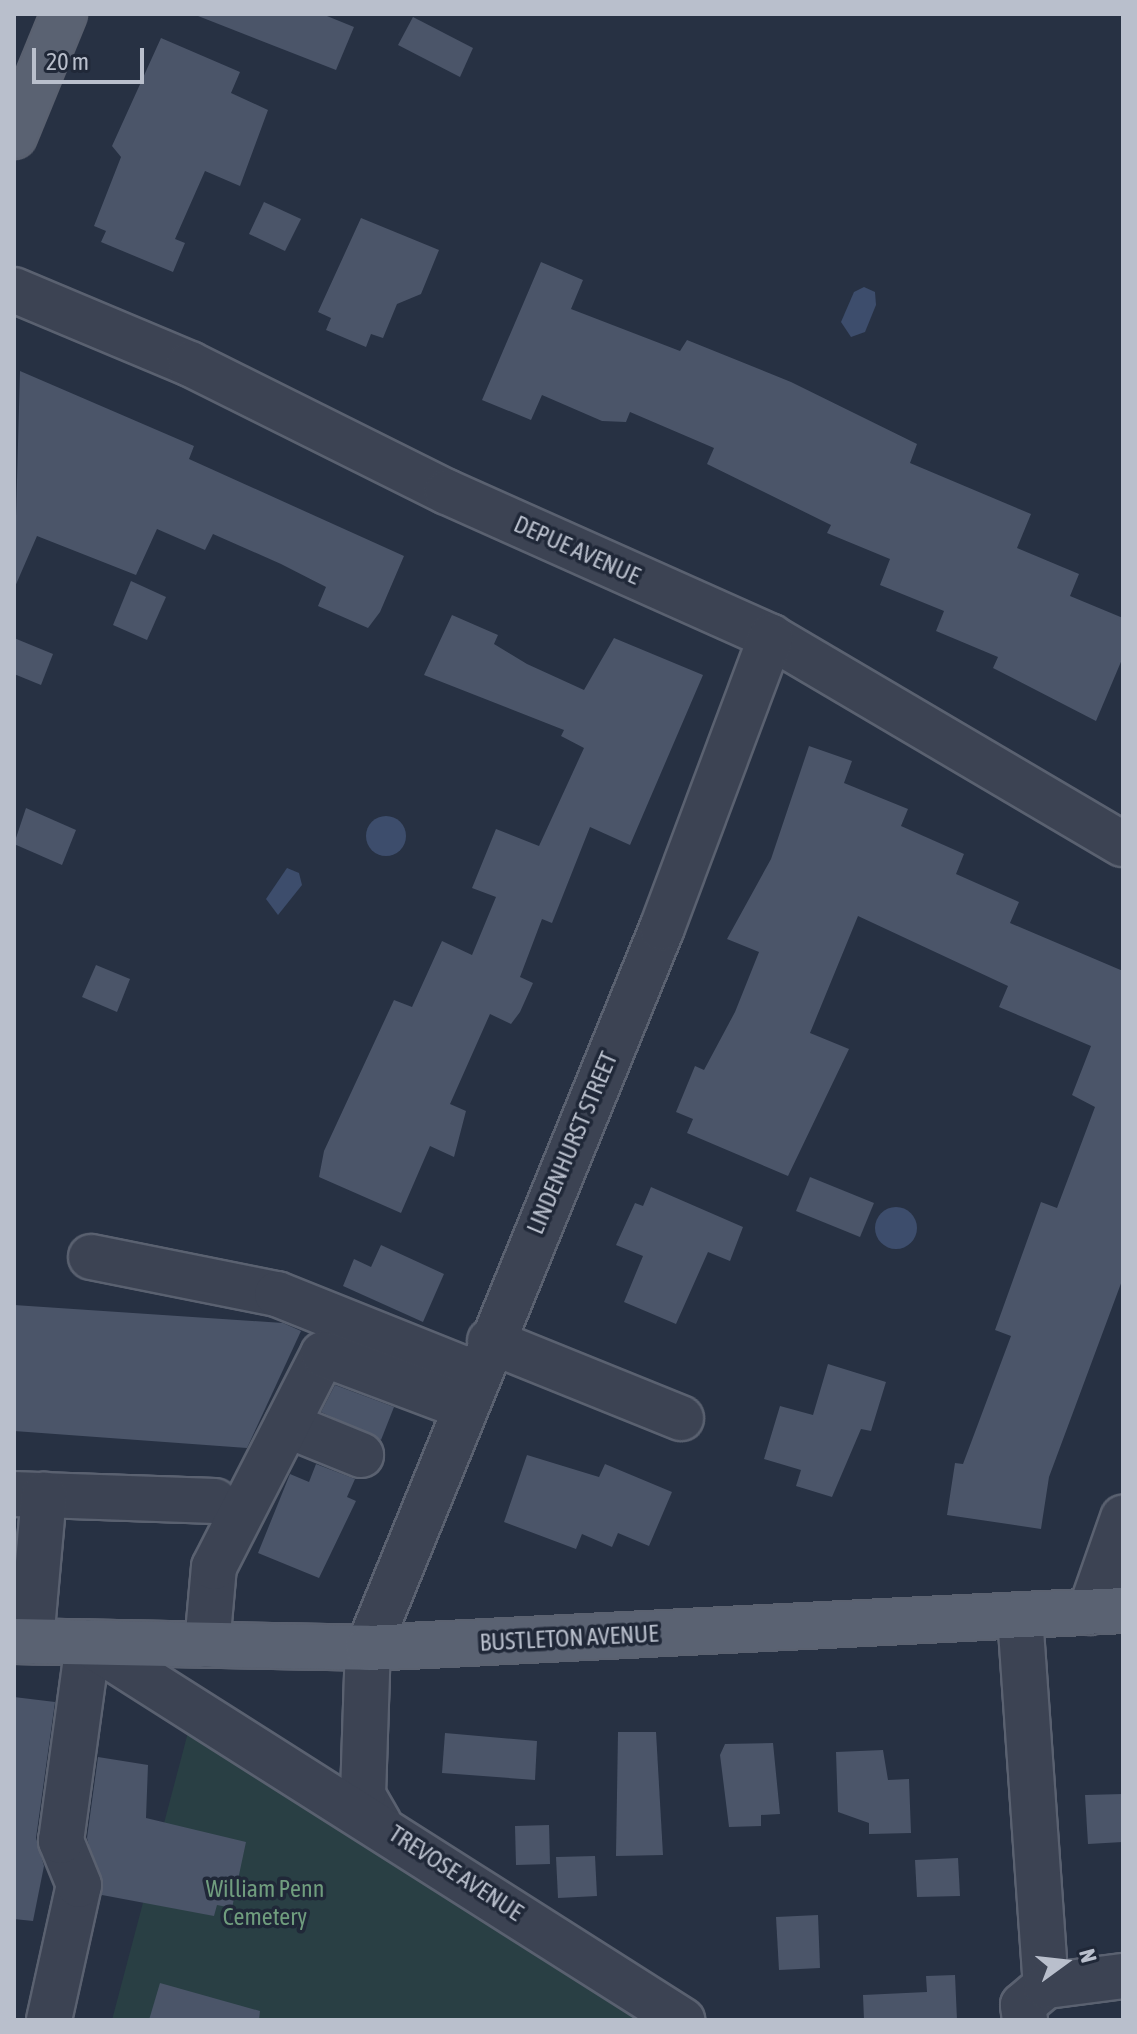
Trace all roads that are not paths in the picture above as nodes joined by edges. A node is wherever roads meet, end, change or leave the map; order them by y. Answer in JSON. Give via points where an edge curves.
{"nodes":[{"id":1,"x":64,"y":14,"type":"edge"},
{"id":2,"x":14,"y":136,"type":"edge"},
{"id":3,"x":14,"y":290,"type":"edge"},
{"id":4,"x":771,"y":637,"type":"junction"},
{"id":5,"x":1123,"y":844,"type":"edge"},
{"id":6,"x":91,"y":1257,"type":"dead end"},
{"id":7,"x":477,"y":1374,"type":"junction"},
{"id":8,"x":681,"y":1418,"type":"dead end"},
{"id":9,"x":287,"y":1425,"type":"junction"},
{"id":10,"x":361,"y":1455,"type":"dead end"},
{"id":11,"x":29,"y":1495,"type":"edge"},
{"id":12,"x":215,"y":1501,"type":"dead end"},
{"id":13,"x":1123,"y":1518,"type":"edge"},
{"id":14,"x":1107,"y":1611,"type":"edge"},
{"id":15,"x":1020,"y":1616,"type":"junction"},
{"id":16,"x":23,"y":1641,"type":"edge"},
{"id":17,"x":88,"y":1643,"type":"junction"},
{"id":18,"x":207,"y":1645,"type":"junction"},
{"id":19,"x":368,"y":1648,"type":"junction"},
{"id":20,"x":379,"y":1823,"type":"junction"},
{"id":21,"x":1123,"y":1976,"type":"edge"},
{"id":22,"x":1036,"y":2003,"type":"edge"},
{"id":23,"x":49,"y":2020,"type":"edge"},
{"id":24,"x":682,"y":2020,"type":"edge"}],
"edges":[{"from":1,"to":2,"type":"main road"},
{"from":3,"to":4,"type":"street","name":"DEPUE AVENUE","via":[[190,364],[447,492]]},
{"from":4,"to":5,"type":"street","name":"DEPUE AVENUE"},
{"from":4,"to":7,"type":"street","name":"LINDENHURST STREET","via":[[662,928]]},
{"from":6,"to":7,"type":"street","via":[[277,1294]]},
{"from":7,"to":8,"type":"street"},
{"from":7,"to":9,"type":"street","via":[[323,1354]]},
{"from":7,"to":19,"type":"street","name":"LINDENHURST STREET"},
{"from":9,"to":10,"type":"street"},
{"from":9,"to":18,"type":"street","via":[[214,1567]]},
{"from":11,"to":12,"type":"street"},
{"from":11,"to":16,"type":"street"},
{"from":13,"to":14,"type":"street"},
{"from":14,"to":15,"type":"main road","name":"BUSTLETON AVENUE"},
{"from":15,"to":19,"type":"main road","name":"BUSTLETON AVENUE"},
{"from":15,"to":22,"type":"street"},
{"from":16,"to":17,"type":"main road","name":"BUSTLETON AVENUE"},
{"from":17,"to":18,"type":"main road","name":"BUSTLETON AVENUE"},
{"from":17,"to":20,"type":"street"},
{"from":17,"to":23,"type":"street","via":[[61,1841],[79,1885]]},
{"from":18,"to":19,"type":"main road","name":"BUSTLETON AVENUE"},
{"from":19,"to":20,"type":"street","name":"TREVOSE AVENUE","via":[[363,1795]]},
{"from":20,"to":24,"type":"street","name":"TREVOSE AVENUE"},
{"from":21,"to":22,"type":"street"}]}
